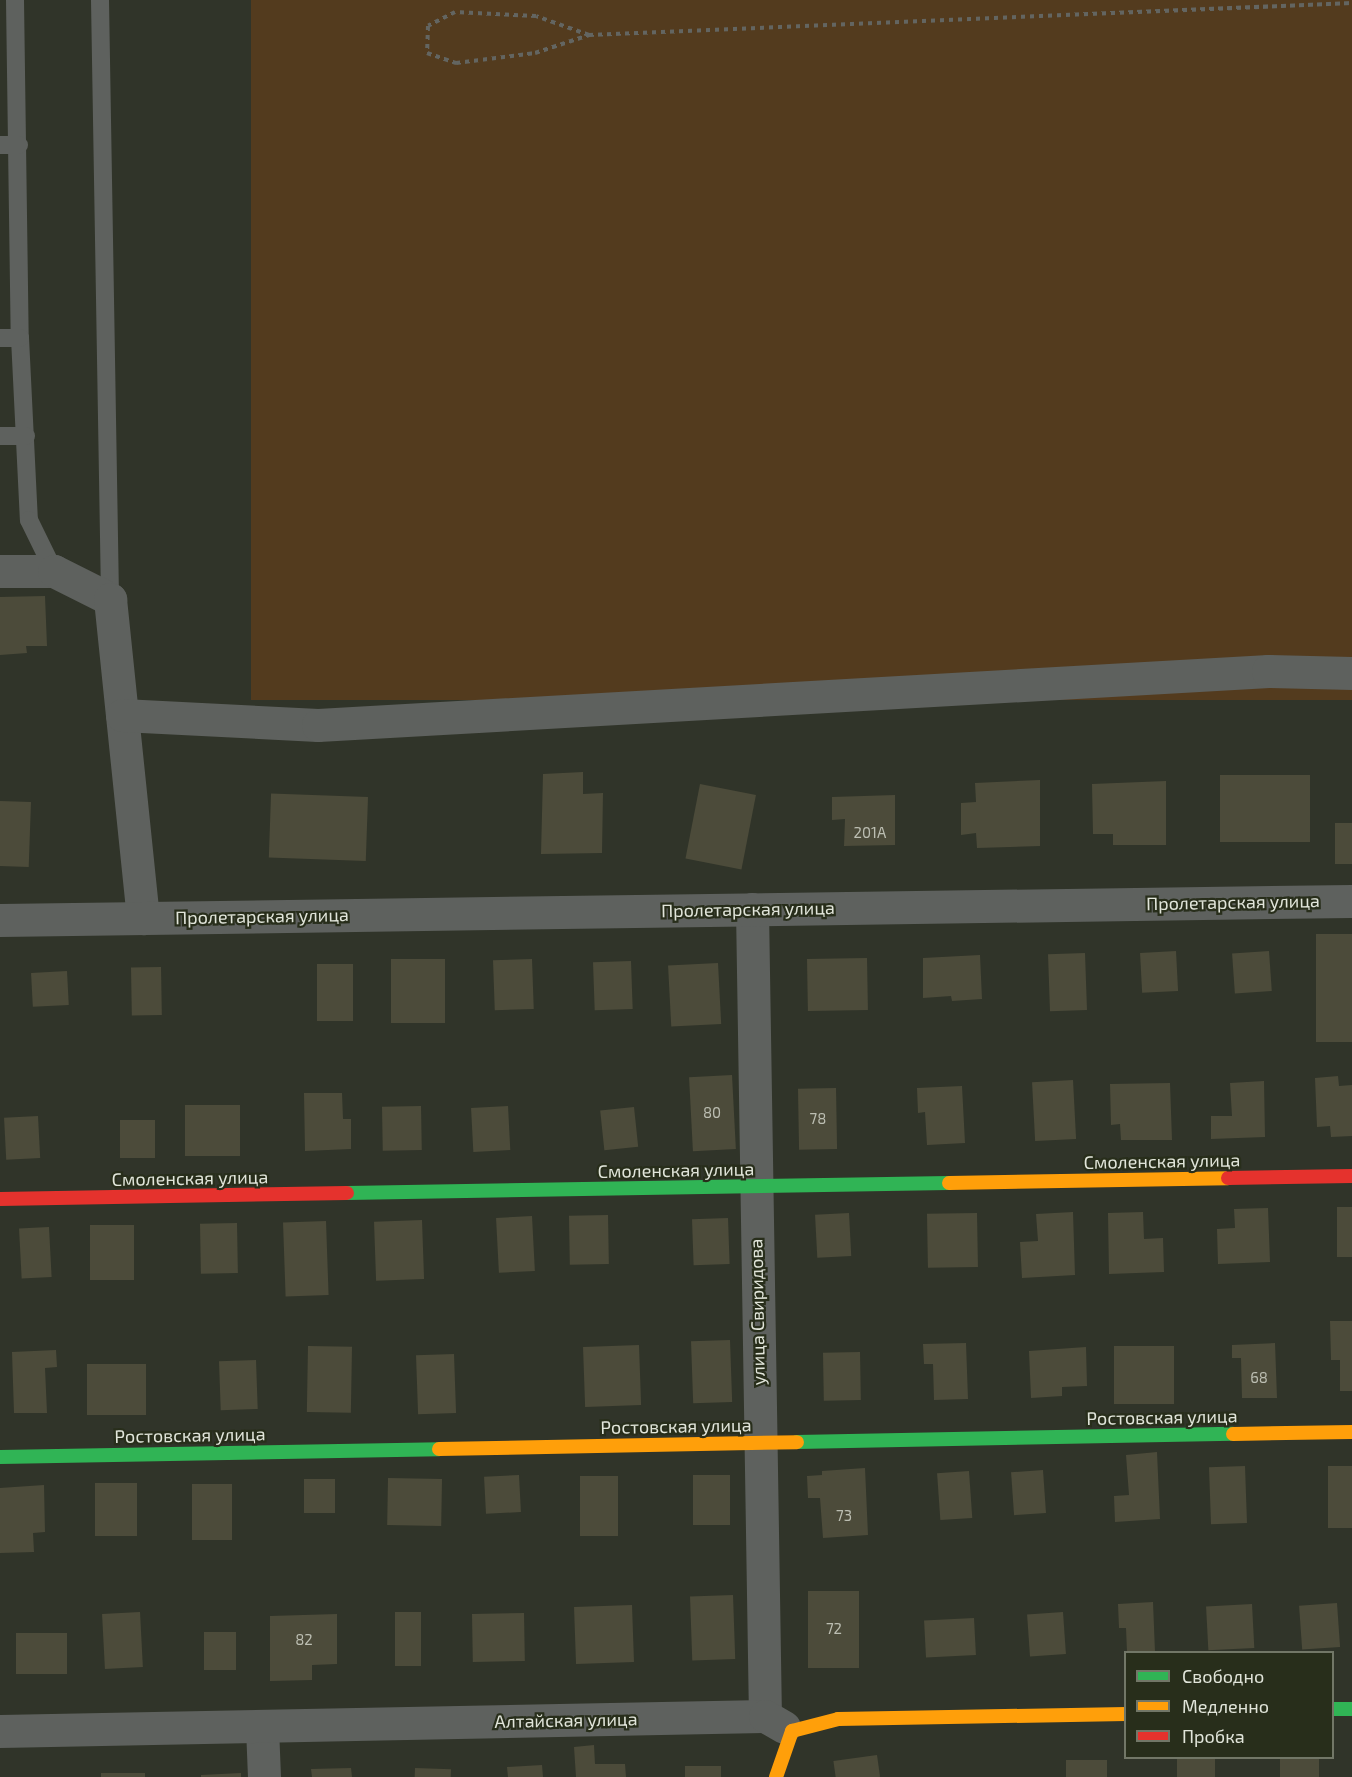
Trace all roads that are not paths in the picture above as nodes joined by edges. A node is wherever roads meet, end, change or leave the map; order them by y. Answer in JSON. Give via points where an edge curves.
{"nodes":[{"id":1,"x":15,"y":0,"type":"edge"},
{"id":2,"x":100,"y":0,"type":"edge"},
{"id":3,"x":8,"y":49,"type":"edge"},
{"id":4,"x":0,"y":145,"type":"edge"},
{"id":5,"x":19,"y":145,"type":"junction"},
{"id":6,"x":9,"y":239,"type":"edge"},
{"id":7,"x":0,"y":338,"type":"edge"},
{"id":8,"x":20,"y":338,"type":"junction"},
{"id":9,"x":0,"y":436,"type":"edge"},
{"id":10,"x":26,"y":436,"type":"junction"},
{"id":11,"x":0,"y":571,"type":"edge"},
{"id":12,"x":54,"y":571,"type":"junction"},
{"id":13,"x":110,"y":599,"type":"junction"},
{"id":14,"x":1352,"y":673,"type":"edge"},
{"id":15,"x":122,"y":715,"type":"junction"},
{"id":16,"x":1352,"y":901,"type":"edge"},
{"id":17,"x":752,"y":909,"type":"junction"},
{"id":18,"x":143,"y":918,"type":"junction"},
{"id":19,"x":0,"y":920,"type":"edge"},
{"id":20,"x":1352,"y":1176,"type":"edge"},
{"id":21,"x":755,"y":1186,"type":"junction"},
{"id":22,"x":0,"y":1199,"type":"edge"},
{"id":23,"x":1352,"y":1432,"type":"edge"},
{"id":24,"x":759,"y":1443,"type":"junction"},
{"id":25,"x":0,"y":1457,"type":"edge"},
{"id":26,"x":1334,"y":1709,"type":"edge"},
{"id":27,"x":1352,"y":1709,"type":"edge"},
{"id":28,"x":1124,"y":1714,"type":"edge"},
{"id":29,"x":778,"y":1723,"type":"junction"},
{"id":30,"x":262,"y":1727,"type":"junction"},
{"id":31,"x":0,"y":1731,"type":"edge"},
{"id":32,"x":264,"y":1777,"type":"edge"},
{"id":33,"x":777,"y":1777,"type":"edge"}],
"edges":[{"from":1,"to":3,"type":"lane"},
{"from":2,"to":13,"type":"lane"},
{"from":3,"to":5,"type":"lane"},
{"from":4,"to":5,"type":"lane"},
{"from":5,"to":6,"type":"lane"},
{"from":6,"to":8,"type":"lane"},
{"from":7,"to":8,"type":"lane"},
{"from":8,"to":10,"type":"lane"},
{"from":9,"to":10,"type":"lane"},
{"from":10,"to":12,"type":"lane","via":[[29,520]]},
{"from":11,"to":12,"type":"street"},
{"from":12,"to":13,"type":"street"},
{"from":13,"to":15,"type":"street"},
{"from":14,"to":15,"type":"street","via":[[1268,671],[318,725]]},
{"from":15,"to":18,"type":"street"},
{"from":16,"to":17,"type":"street","name":"Пролетарская улица"},
{"from":17,"to":18,"type":"street","name":"Пролетарская улица"},
{"from":17,"to":21,"type":"street","name":"улица Свиридова"},
{"from":18,"to":19,"type":"street","name":"Пролетарская улица"},
{"from":20,"to":21,"type":"street","name":"Смоленская улица"},
{"from":21,"to":22,"type":"street","name":"Смоленская улица"},
{"from":21,"to":24,"type":"street","name":"улица Свиридова"},
{"from":23,"to":24,"type":"street","name":"Ростовская улица"},
{"from":24,"to":25,"type":"street","name":"Ростовская улица"},
{"from":24,"to":29,"type":"street","name":"улица Свиридова"},
{"from":26,"to":27,"type":"street"},
{"from":28,"to":29,"type":"street","name":"Алтайская улица"},
{"from":29,"to":30,"type":"street","name":"Алтайская улица"},
{"from":29,"to":33,"type":"street","name":"улица Свиридова"},
{"from":30,"to":31,"type":"street","name":"Алтайская улица"},
{"from":30,"to":32,"type":"street"}]}
